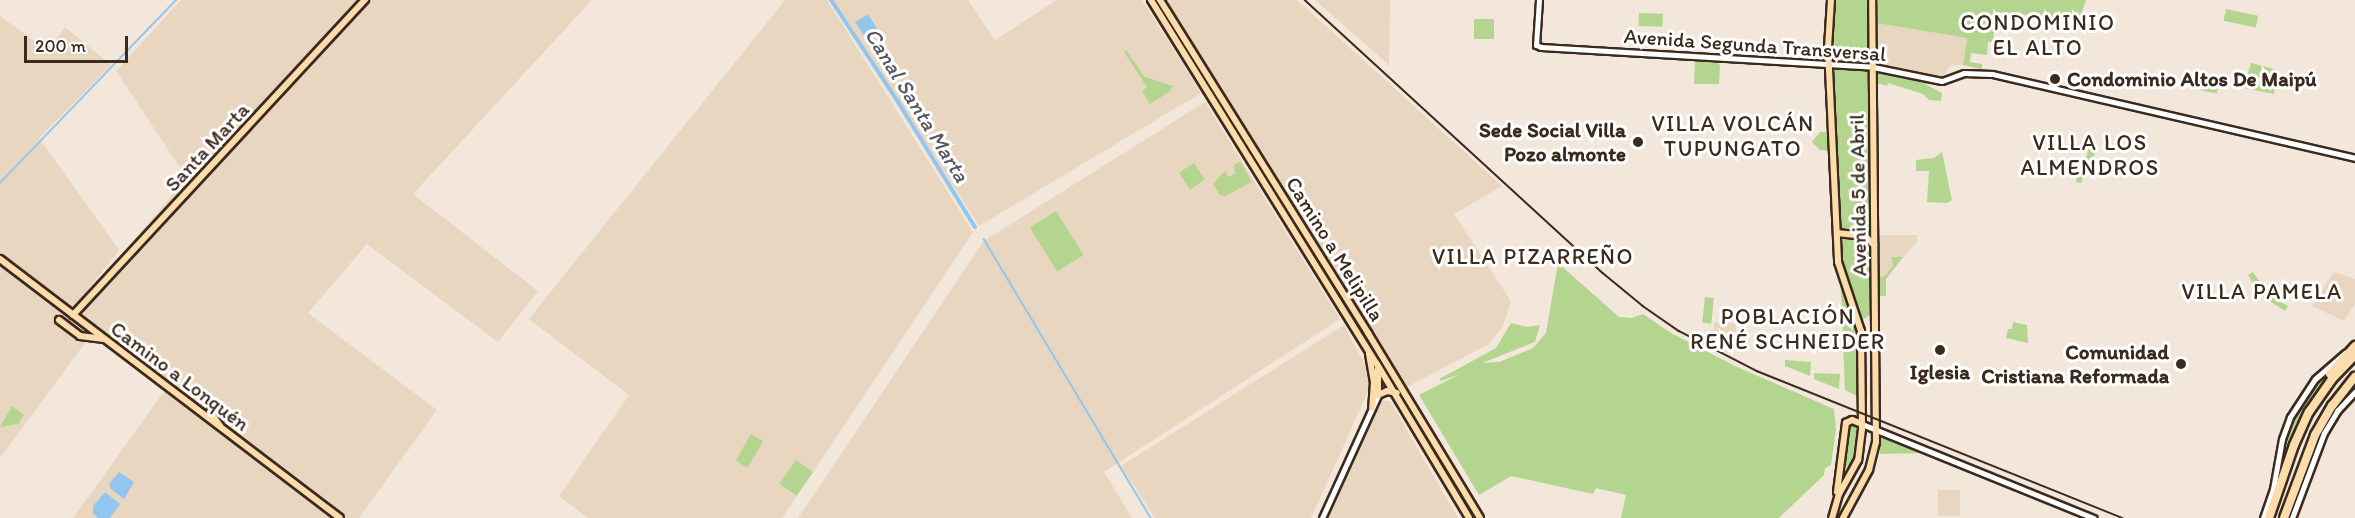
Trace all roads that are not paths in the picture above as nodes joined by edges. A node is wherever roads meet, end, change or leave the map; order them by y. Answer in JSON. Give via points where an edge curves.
{"nodes":[{"id":1,"x":365,"y":0,"type":"edge"},
{"id":2,"x":1151,"y":0,"type":"edge"},
{"id":3,"x":1160,"y":0,"type":"edge"},
{"id":4,"x":1539,"y":0,"type":"edge"},
{"id":5,"x":1831,"y":0,"type":"edge"},
{"id":6,"x":1872,"y":0,"type":"edge"},
{"id":7,"x":1829,"y":64,"type":"junction"},
{"id":8,"x":1873,"y":67,"type":"junction"},
{"id":9,"x":2355,"y":158,"type":"edge"},
{"id":10,"x":1271,"y":178,"type":"junction"},
{"id":11,"x":1264,"y":183,"type":"junction"},
{"id":12,"x":1837,"y":233,"type":"junction"},
{"id":13,"x":1852,"y":234,"type":"junction"},
{"id":14,"x":1838,"y":246,"type":"junction"},
{"id":15,"x":1875,"y":246,"type":"junction"},
{"id":16,"x":0,"y":259,"type":"edge"},
{"id":17,"x":73,"y":315,"type":"junction"},
{"id":18,"x":59,"y":320,"type":"dead end"},
{"id":19,"x":1368,"y":333,"type":"junction"},
{"id":20,"x":104,"y":339,"type":"junction"},
{"id":21,"x":2355,"y":346,"type":"edge"},
{"id":22,"x":1367,"y":348,"type":"junction"},
{"id":23,"x":2355,"y":355,"type":"edge"},
{"id":24,"x":1377,"y":364,"type":"junction"},
{"id":25,"x":2355,"y":377,"type":"edge"},
{"id":26,"x":2355,"y":384,"type":"edge"},
{"id":27,"x":2355,"y":392,"type":"edge"},
{"id":28,"x":1395,"y":394,"type":"junction"},
{"id":29,"x":2338,"y":398,"type":"junction"},
{"id":30,"x":1375,"y":401,"type":"junction"},
{"id":31,"x":1410,"y":402,"type":"junction"},
{"id":32,"x":2315,"y":402,"type":"junction"},
{"id":33,"x":210,"y":412,"type":"dead end"},
{"id":34,"x":1862,"y":424,"type":"junction"},
{"id":35,"x":1426,"y":428,"type":"junction"},
{"id":36,"x":222,"y":429,"type":"junction"},
{"id":37,"x":1876,"y":429,"type":"junction"},
{"id":38,"x":1418,"y":433,"type":"junction"},
{"id":39,"x":1841,"y":465,"type":"junction"},
{"id":40,"x":1853,"y":469,"type":"junction"},
{"id":41,"x":1837,"y":499,"type":"junction"},
{"id":42,"x":340,"y":518,"type":"edge"},
{"id":43,"x":1322,"y":518,"type":"edge"},
{"id":44,"x":1469,"y":518,"type":"edge"},
{"id":45,"x":1480,"y":518,"type":"edge"},
{"id":46,"x":1832,"y":518,"type":"edge"},
{"id":47,"x":1843,"y":518,"type":"edge"},
{"id":48,"x":2094,"y":518,"type":"edge"},
{"id":49,"x":2263,"y":518,"type":"edge"},
{"id":50,"x":2269,"y":518,"type":"edge"},
{"id":51,"x":2284,"y":518,"type":"edge"},
{"id":52,"x":2292,"y":518,"type":"edge"}],
"edges":[{"from":1,"to":17,"type":"main road","name":"Santa Marta"},
{"from":2,"to":11,"type":"main road","name":"Camino a Melipilla"},
{"from":3,"to":10,"type":"main road","name":"Camino a Melipilla"},
{"from":4,"to":7,"type":"main road","name":"Avenida Segunda Transversal","via":[[1536,45]]},
{"from":5,"to":7,"type":"main road"},
{"from":6,"to":8,"type":"main road","name":"Avenida 5 de Abril"},
{"from":7,"to":8,"type":"main road","name":"Avenida Segunda Transversal"},
{"from":7,"to":12,"type":"main road"},
{"from":8,"to":9,"type":"main road","name":"Avenida Segunda Transversal","via":[[1939,81],[1968,73],[2000,76]]},
{"from":8,"to":15,"type":"main road","name":"Avenida 5 de Abril"},
{"from":10,"to":11,"type":"main road"},
{"from":10,"to":19,"type":"main road","name":"Camino a Melipilla"},
{"from":11,"to":22,"type":"main road","name":"Camino a Melipilla"},
{"from":12,"to":13,"type":"main road"},
{"from":12,"to":14,"type":"main road"},
{"from":13,"to":14,"type":"main road"},
{"from":13,"to":15,"type":"main road","via":[[1867,236]]},
{"from":14,"to":34,"type":"main road","via":[[1841,275],[1861,332]]},
{"from":15,"to":37,"type":"main road","name":"Avenida 5 de Abril"},
{"from":16,"to":17,"type":"main road","name":"Camino a Lonquén"},
{"from":17,"to":20,"type":"main road","name":"Camino a Lonquén"},
{"from":18,"to":20,"type":"main road","via":[[80,336]]},
{"from":19,"to":24,"type":"main road"},
{"from":19,"to":31,"type":"main road","name":"Camino a Melipilla"},
{"from":20,"to":36,"type":"main road","name":"Camino a Lonquén"},
{"from":21,"to":32,"type":"highway","via":[[2327,378]]},
{"from":21,"to":49,"type":"main road","via":[[2315,379],[2293,411],[2282,439]]},
{"from":22,"to":24,"type":"main road","name":"Camino a Melipilla"},
{"from":22,"to":30,"type":"main road"},
{"from":23,"to":32,"type":"highway"},
{"from":24,"to":28,"type":"main road","name":"Camino a Melipilla"},
{"from":24,"to":30,"type":"main road"},
{"from":25,"to":29,"type":"highway"},
{"from":26,"to":29,"type":"highway"},
{"from":27,"to":52,"type":"main road","via":[[2324,433]]},
{"from":28,"to":30,"type":"main road"},
{"from":28,"to":31,"type":"main road"},
{"from":28,"to":38,"type":"main road","name":"Camino a Melipilla"},
{"from":29,"to":51,"type":"highway","via":[[2307,453]]},
{"from":30,"to":43,"type":"main road"},
{"from":31,"to":35,"type":"main road","name":"Camino a Melipilla"},
{"from":32,"to":50,"type":"highway","via":[[2297,437]]},
{"from":33,"to":36,"type":"main road"},
{"from":34,"to":37,"type":"main road"},
{"from":34,"to":39,"type":"main road","via":[[1852,420],[1846,423]]},
{"from":34,"to":40,"type":"main road","via":[[1860,450]]},
{"from":35,"to":38,"type":"main road"},
{"from":35,"to":45,"type":"main road","name":"Camino a Melipilla"},
{"from":36,"to":42,"type":"main road","name":"Camino a Lonquén"},
{"from":37,"to":47,"type":"main road","name":"Avenida 5 de Abril","via":[[1872,462]]},
{"from":37,"to":48,"type":"main road"},
{"from":38,"to":44,"type":"main road","name":"Camino a Melipilla"},
{"from":39,"to":40,"type":"main road"},
{"from":39,"to":41,"type":"main road"},
{"from":40,"to":41,"type":"main road"},
{"from":41,"to":46,"type":"main road"}]}
